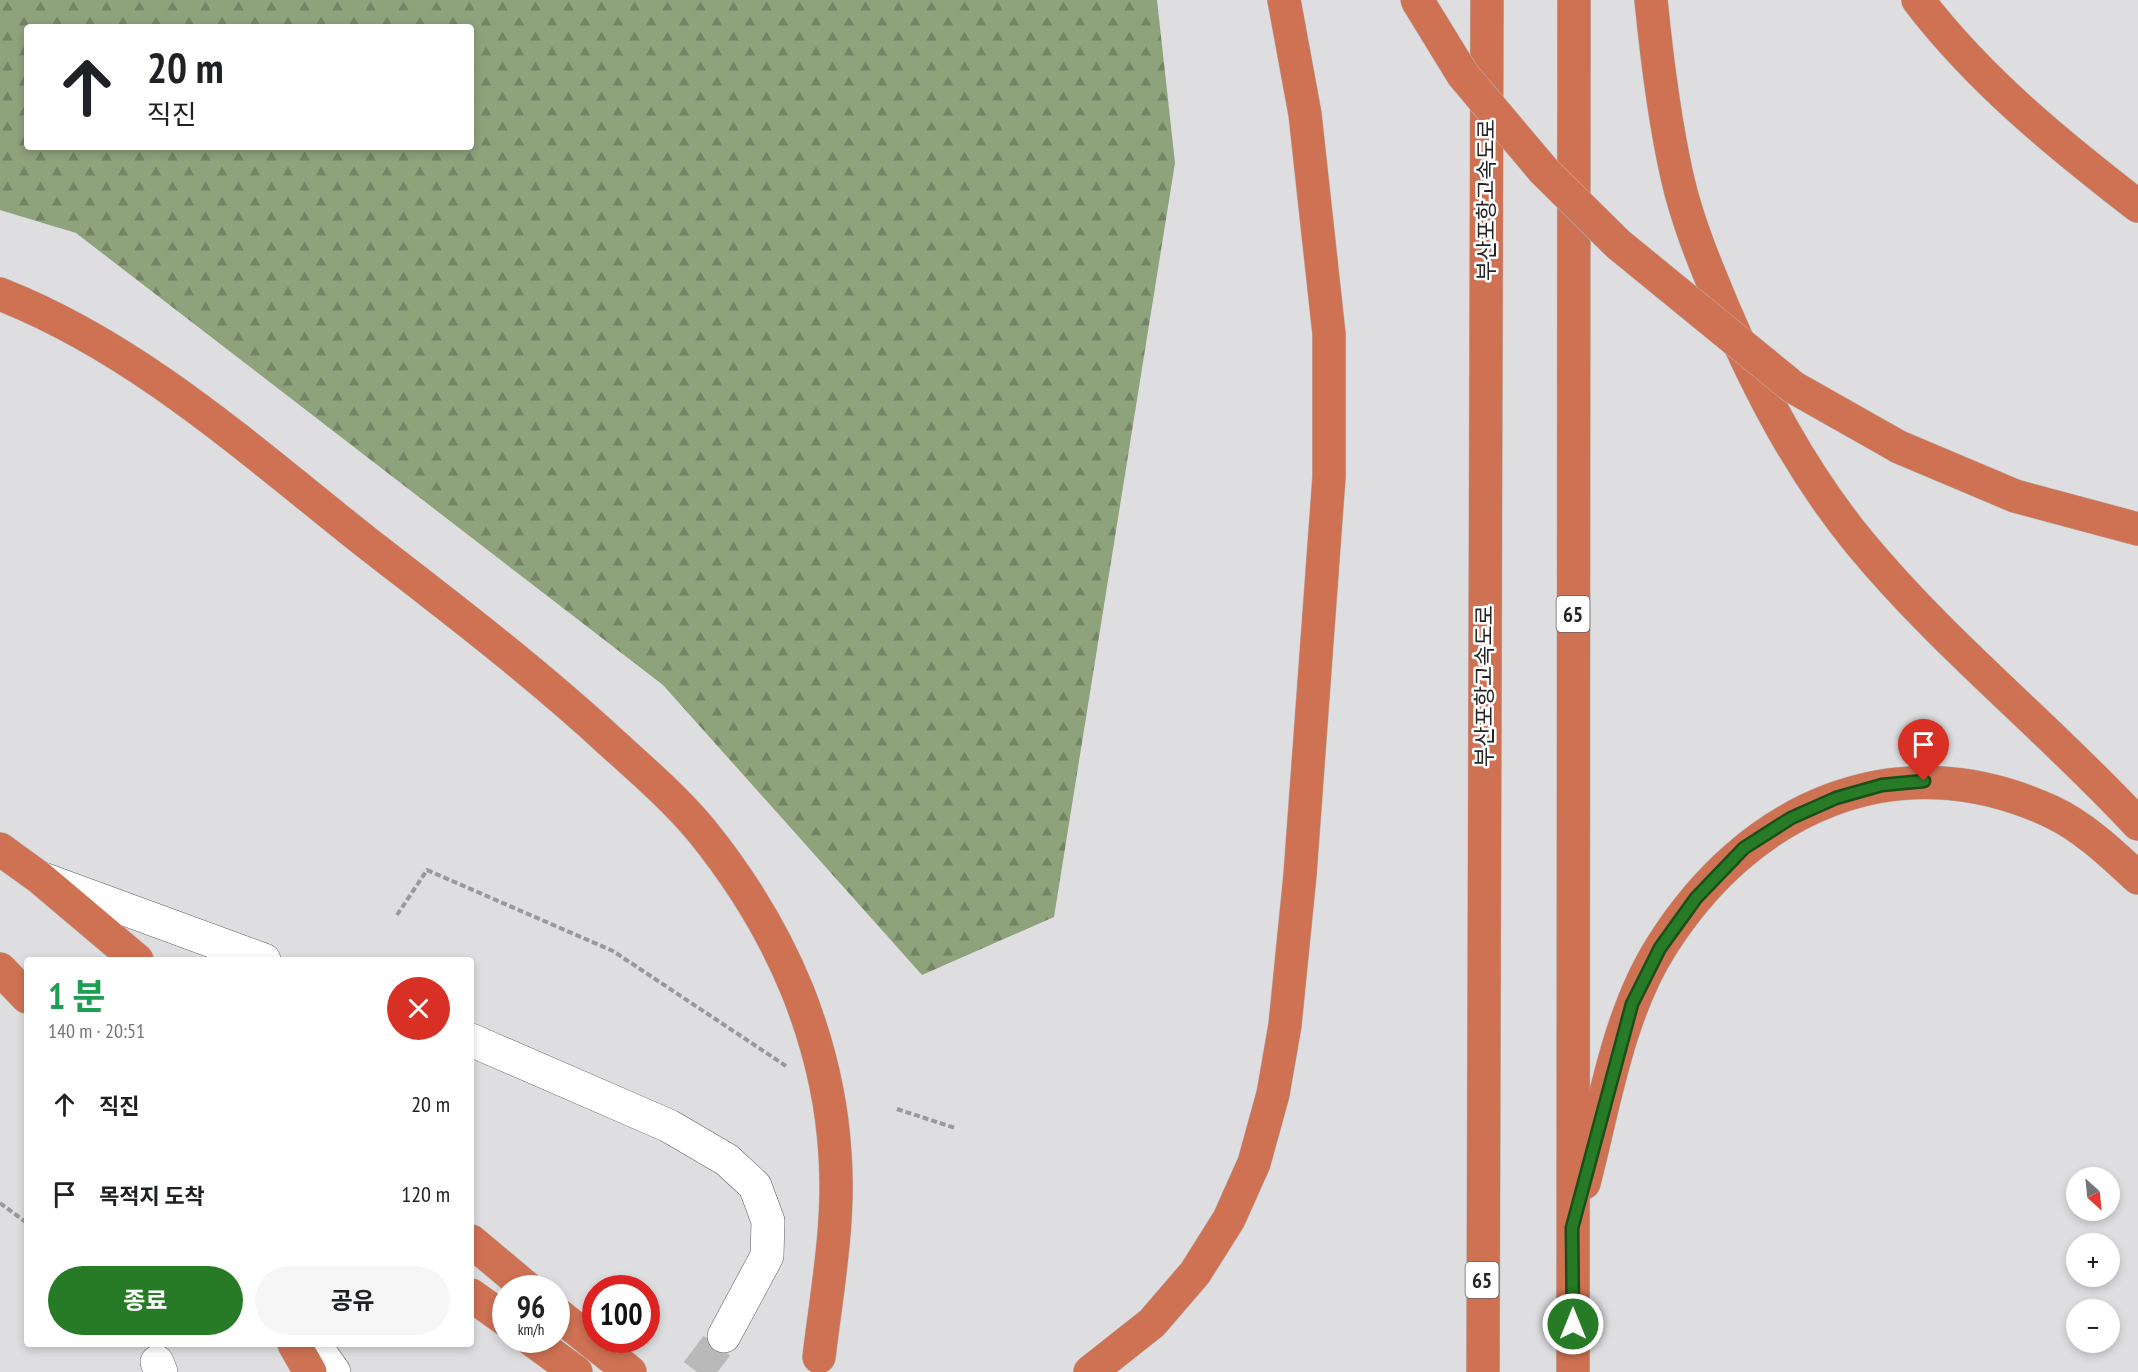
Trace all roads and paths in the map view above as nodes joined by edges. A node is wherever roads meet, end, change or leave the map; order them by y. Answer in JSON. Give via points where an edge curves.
{"nodes":[{"id":1,"x":1284,"y":0,"type":"edge"},
{"id":2,"x":1417,"y":0,"type":"edge"},
{"id":3,"x":1487,"y":0,"type":"edge"},
{"id":4,"x":1574,"y":0,"type":"edge"},
{"id":5,"x":1651,"y":0,"type":"edge"},
{"id":6,"x":1918,"y":0,"type":"edge"},
{"id":7,"x":2138,"y":206,"type":"edge"},
{"id":8,"x":0,"y":294,"type":"edge"},
{"id":9,"x":2138,"y":529,"type":"edge"},
{"id":10,"x":2138,"y":824,"type":"edge"},
{"id":11,"x":0,"y":849,"type":"edge"},
{"id":12,"x":40,"y":878,"type":"junction"},
{"id":13,"x":2138,"y":878,"type":"edge"},
{"id":14,"x":397,"y":915,"type":"dead end"},
{"id":15,"x":0,"y":949,"type":"edge"},
{"id":16,"x":133,"y":957,"type":"edge"},
{"id":17,"x":256,"y":957,"type":"edge"},
{"id":18,"x":24,"y":967,"type":"edge"},
{"id":19,"x":0,"y":969,"type":"edge"},
{"id":20,"x":24,"y":995,"type":"edge"},
{"id":21,"x":474,"y":1041,"type":"edge"},
{"id":22,"x":792,"y":1070,"type":"dead end"},
{"id":23,"x":897,"y":1108,"type":"dead end"},
{"id":24,"x":956,"y":1128,"type":"dead end"},
{"id":25,"x":0,"y":1203,"type":"edge"},
{"id":26,"x":24,"y":1221,"type":"edge"},
{"id":27,"x":1572,"y":1228,"type":"junction"},
{"id":28,"x":474,"y":1244,"type":"edge"},
{"id":29,"x":512,"y":1275,"type":"edge"},
{"id":30,"x":474,"y":1297,"type":"edge"},
{"id":31,"x":492,"y":1310,"type":"edge"},
{"id":32,"x":570,"y":1325,"type":"edge"},
{"id":33,"x":582,"y":1335,"type":"edge"},
{"id":34,"x":724,"y":1336,"type":"tunnel mouth"},
{"id":35,"x":296,"y":1347,"type":"edge"},
{"id":36,"x":316,"y":1347,"type":"edge"},
{"id":37,"x":550,"y":1353,"type":"edge"},
{"id":38,"x":604,"y":1353,"type":"edge"},
{"id":39,"x":609,"y":1353,"type":"edge"},
{"id":40,"x":819,"y":1357,"type":"dead end"},
{"id":41,"x":310,"y":1372,"type":"edge"},
{"id":42,"x":334,"y":1372,"type":"edge"},
{"id":43,"x":576,"y":1372,"type":"edge"},
{"id":44,"x":630,"y":1372,"type":"edge"},
{"id":45,"x":643,"y":1372,"type":"edge"},
{"id":46,"x":1089,"y":1372,"type":"edge"},
{"id":47,"x":1483,"y":1372,"type":"edge"},
{"id":48,"x":1573,"y":1372,"type":"edge"}],
"edges":[{"from":1,"to":46,"type":"highway","via":[[1305,114],[1329,334],[1329,477],[1285,1025],[1274,1094],[1254,1163],[1229,1219],[1195,1273],[1152,1323]]},
{"from":2,"to":9,"type":"highway","bridge":true,"via":[[1463,75],[1544,171],[1618,244],[1793,387],[1899,447],[2015,496]]},
{"from":3,"to":47,"type":"highway","name":"부산포항고속도로","number":"65"},
{"from":4,"to":27,"type":"highway","number":"65"},
{"from":5,"to":10,"type":"highway","via":[[1661,93],[1678,178],[1700,252],[1753,375],[1802,464],[1859,542],[1924,613]]},
{"from":6,"to":7,"type":"highway","via":[[1993,83],[2079,160]]},
{"from":8,"to":40,"type":"highway","via":[[105,344],[184,400],[528,668],[653,780],[701,830],[738,881],[797,990],[827,1094],[835,1155],[835,1224]]},
{"from":11,"to":12,"type":"highway"},
{"from":12,"to":16,"type":"highway"},
{"from":12,"to":17,"type":"lane"},
{"from":13,"to":27,"type":"highway","via":[[2098,842],[2053,813],[2006,794],[1963,783],[1882,785],[1836,798],[1791,818],[1744,848],[1696,898],[1660,948],[1632,1004]]},
{"from":14,"to":22,"type":"path","via":[[427,870],[613,951]]},
{"from":15,"to":18,"type":"highway"},
{"from":19,"to":20,"type":"highway"},
{"from":21,"to":34,"type":"lane","via":[[669,1126],[726,1160],[755,1186],[768,1221],[767,1256]]},
{"from":23,"to":24,"type":"path"},
{"from":25,"to":26,"type":"path"},
{"from":27,"to":48,"type":"highway","number":"65"},
{"from":28,"to":29,"type":"highway"},
{"from":30,"to":31,"type":"highway"},
{"from":32,"to":33,"type":"highway"},
{"from":35,"to":41,"type":"highway"},
{"from":36,"to":42,"type":"lane"},
{"from":37,"to":43,"type":"highway"},
{"from":38,"to":44,"type":"highway"},
{"from":39,"to":45,"type":"highway"}]}
